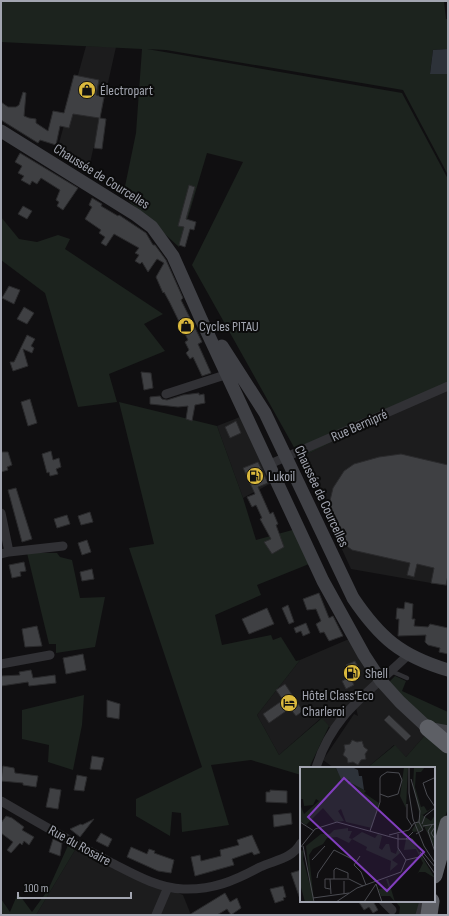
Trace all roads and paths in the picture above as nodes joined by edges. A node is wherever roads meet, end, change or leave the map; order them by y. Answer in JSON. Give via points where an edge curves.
{"nodes":[{"id":1,"x":1,"y":131,"type":"edge"},
{"id":2,"x":234,"y":373,"type":"junction"},
{"id":3,"x":448,"y":386,"type":"edge"},
{"id":4,"x":166,"y":394,"type":"dead end"},
{"id":5,"x":286,"y":458,"type":"junction"},
{"id":6,"x":270,"y":464,"type":"junction"},
{"id":7,"x":1,"y":513,"type":"edge"},
{"id":8,"x":63,"y":546,"type":"dead end"},
{"id":9,"x":5,"y":553,"type":"edge"},
{"id":10,"x":50,"y":655,"type":"dead end"},
{"id":11,"x":408,"y":655,"type":"junction"},
{"id":12,"x":1,"y":664,"type":"edge"},
{"id":13,"x":448,"y":670,"type":"edge"},
{"id":14,"x":391,"y":671,"type":"junction"},
{"id":15,"x":407,"y":678,"type":"dead end"},
{"id":16,"x":382,"y":681,"type":"junction"},
{"id":17,"x":428,"y":728,"type":"junction"},
{"id":18,"x":448,"y":732,"type":"edge"},
{"id":19,"x":448,"y":745,"type":"edge"},
{"id":20,"x":316,"y":767,"type":"edge"},
{"id":21,"x":1,"y":801,"type":"edge"},
{"id":22,"x":448,"y":824,"type":"edge"},
{"id":23,"x":299,"y":849,"type":"edge"},
{"id":24,"x":435,"y":871,"type":"edge"},
{"id":25,"x":168,"y":887,"type":"junction"},
{"id":26,"x":384,"y":902,"type":"edge"},
{"id":27,"x":424,"y":902,"type":"edge"},
{"id":28,"x":431,"y":902,"type":"edge"},
{"id":29,"x":392,"y":910,"type":"dead end"},
{"id":30,"x":156,"y":915,"type":"edge"},
{"id":31,"x":420,"y":915,"type":"edge"},
{"id":32,"x":429,"y":915,"type":"edge"}],
"edges":[{"from":1,"to":2,"type":"main road","name":"Chaussée de Courcelles","via":[[152,227],[173,256]]},
{"from":2,"to":4,"type":"street"},
{"from":2,"to":5,"type":"main road","name":"Chaussée de Courcelles","via":[[265,413]]},
{"from":2,"to":6,"type":"main road","name":"Chaussée de Courcelles"},
{"from":3,"to":5,"type":"street","name":"Rue Bernipré"},
{"from":5,"to":6,"type":"street","name":"Rue Bernipré"},
{"from":5,"to":11,"type":"main road","name":"Chaussée de Courcelles","via":[[352,598],[369,622]]},
{"from":6,"to":16,"type":"main road","name":"Chaussée de Courcelles","via":[[323,581],[364,655]]},
{"from":7,"to":9,"type":"street"},
{"from":8,"to":9,"type":"street"},
{"from":10,"to":12,"type":"street"},
{"from":11,"to":13,"type":"main road","name":"Chaussée de Courcelles"},
{"from":11,"to":14,"type":"street"},
{"from":14,"to":15,"type":"lane"},
{"from":14,"to":16,"type":"street"},
{"from":16,"to":17,"type":"main road","name":"Chaussée de Courcelles"},
{"from":16,"to":20,"type":"street","via":[[339,720],[328,736]]},
{"from":17,"to":18,"type":"main road"},
{"from":17,"to":19,"type":"highway","via":[[434,736]]},
{"from":21,"to":25,"type":"street","name":"Rue du Rosaire","via":[[118,866]]},
{"from":22,"to":24,"type":"highway"},
{"from":23,"to":25,"type":"street","name":"Rue du Rosaire","via":[[232,883],[196,889]]},
{"from":25,"to":30,"type":"street"},
{"from":26,"to":29,"type":"street"},
{"from":27,"to":31,"type":"street"},
{"from":28,"to":32,"type":"highway"}]}
